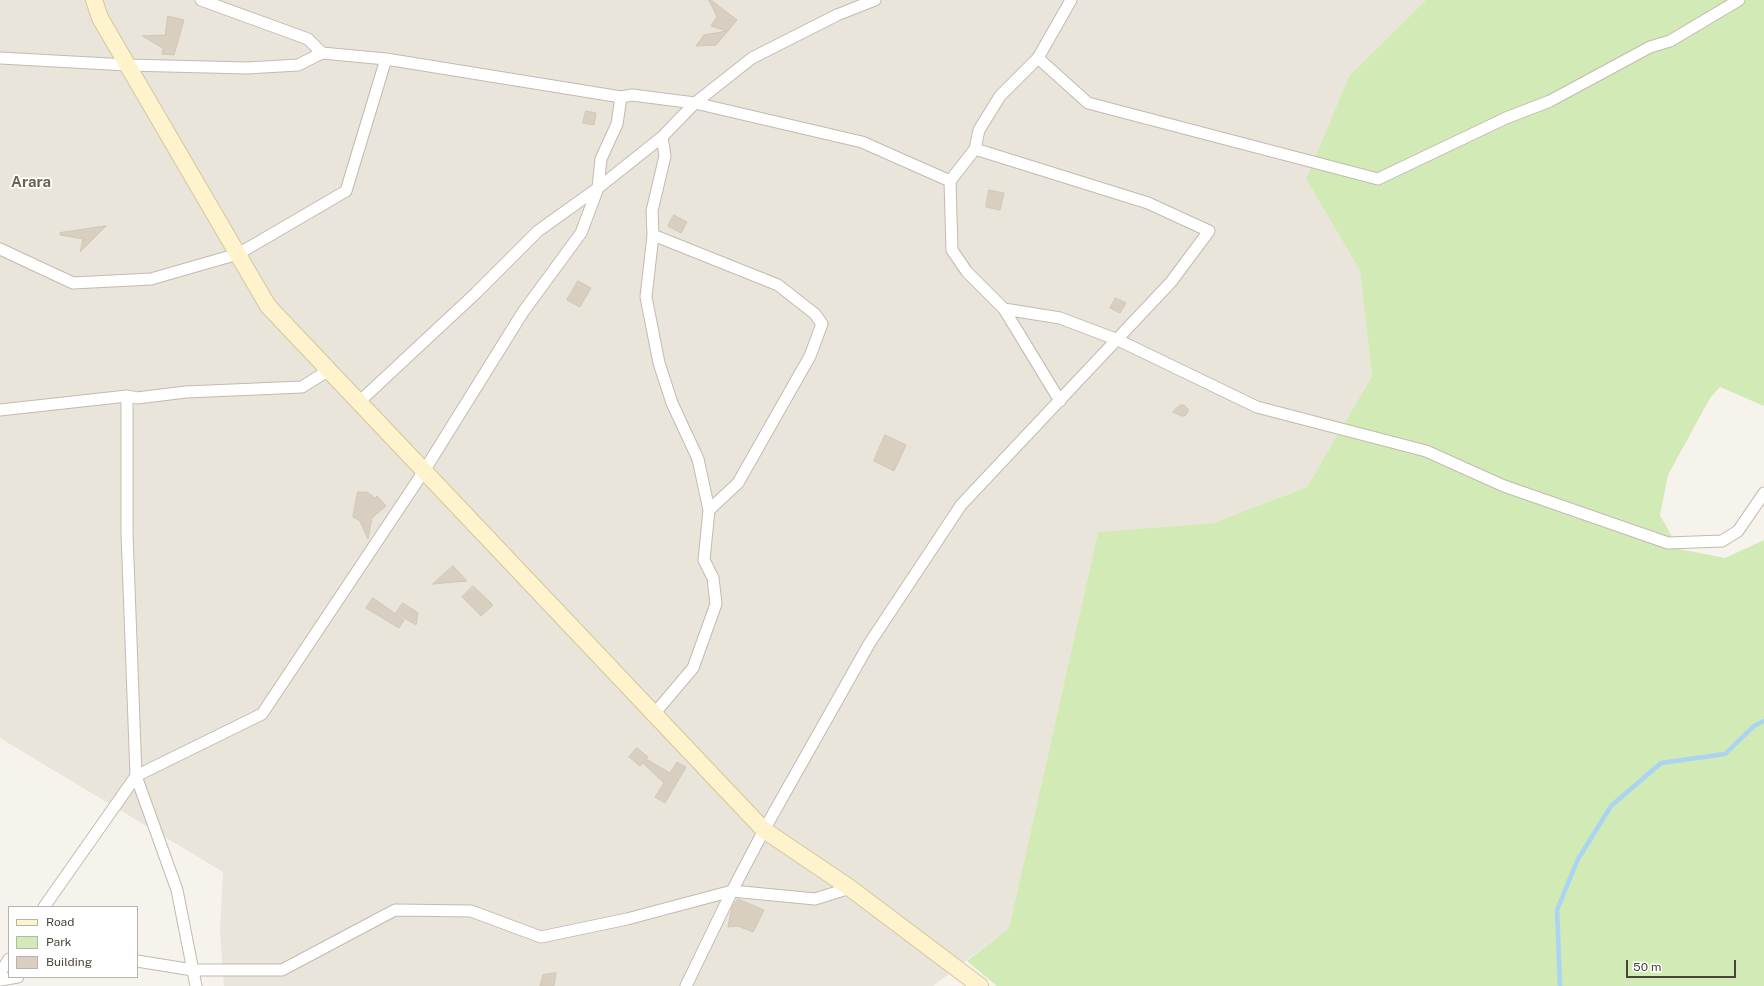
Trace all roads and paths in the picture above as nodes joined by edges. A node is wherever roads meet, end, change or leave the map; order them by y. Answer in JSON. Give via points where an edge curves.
{"nodes":[{"id":1,"x":94,"y":0,"type":"edge"},
{"id":2,"x":201,"y":0,"type":"edge"},
{"id":3,"x":875,"y":0,"type":"edge"},
{"id":4,"x":1071,"y":0,"type":"edge"},
{"id":5,"x":1739,"y":0,"type":"edge"},
{"id":6,"x":322,"y":53,"type":"junction"},
{"id":7,"x":0,"y":58,"type":"edge"},
{"id":8,"x":1038,"y":58,"type":"junction"},
{"id":9,"x":386,"y":59,"type":"junction"},
{"id":10,"x":127,"y":65,"type":"junction"},
{"id":11,"x":621,"y":97,"type":"junction"},
{"id":12,"x":695,"y":103,"type":"junction"},
{"id":13,"x":662,"y":137,"type":"junction"},
{"id":14,"x":975,"y":149,"type":"junction"},
{"id":15,"x":950,"y":182,"type":"junction"},
{"id":16,"x":598,"y":188,"type":"junction"},
{"id":17,"x":652,"y":234,"type":"junction"},
{"id":18,"x":0,"y":249,"type":"edge"},
{"id":19,"x":238,"y":254,"type":"junction"},
{"id":20,"x":1004,"y":309,"type":"junction"},
{"id":21,"x":1118,"y":340,"type":"junction"},
{"id":22,"x":329,"y":370,"type":"junction"},
{"id":23,"x":127,"y":396,"type":"junction"},
{"id":24,"x":1060,"y":401,"type":"junction"},
{"id":25,"x":359,"y":402,"type":"junction"},
{"id":26,"x":0,"y":410,"type":"edge"},
{"id":27,"x":424,"y":471,"type":"junction"},
{"id":28,"x":1764,"y":493,"type":"edge"},
{"id":29,"x":709,"y":510,"type":"junction"},
{"id":30,"x":654,"y":714,"type":"junction"},
{"id":31,"x":136,"y":776,"type":"junction"},
{"id":32,"x":764,"y":830,"type":"junction"},
{"id":33,"x":850,"y":888,"type":"junction"},
{"id":34,"x":732,"y":891,"type":"junction"},
{"id":35,"x":45,"y":906,"type":"edge"},
{"id":36,"x":8,"y":961,"type":"edge"},
{"id":37,"x":138,"y":962,"type":"edge"},
{"id":38,"x":193,"y":970,"type":"junction"},
{"id":39,"x":0,"y":973,"type":"edge"},
{"id":40,"x":12,"y":978,"type":"edge"},
{"id":41,"x":0,"y":980,"type":"edge"},
{"id":42,"x":196,"y":986,"type":"edge"},
{"id":43,"x":686,"y":986,"type":"edge"},
{"id":44,"x":980,"y":986,"type":"edge"}],
"edges":[{"from":1,"to":10,"type":"main road","via":[[100,18]]},
{"from":2,"to":6,"type":"street","via":[[308,39]]},
{"from":3,"to":12,"type":"street","via":[[837,15],[752,58]]},
{"from":4,"to":8,"type":"street"},
{"from":5,"to":8,"type":"street","via":[[1670,41],[1650,47],[1550,101],[1506,118],[1378,179],[1088,103]]},
{"from":6,"to":9,"type":"street"},
{"from":6,"to":10,"type":"street","via":[[298,65],[247,68]]},
{"from":7,"to":10,"type":"street"},
{"from":8,"to":14,"type":"street","via":[[1000,96],[979,130]]},
{"from":9,"to":11,"type":"street"},
{"from":9,"to":19,"type":"street","via":[[346,190]]},
{"from":10,"to":19,"type":"main road"},
{"from":11,"to":12,"type":"street","via":[[632,94]]},
{"from":11,"to":16,"type":"street","via":[[616,124],[601,159]]},
{"from":12,"to":13,"type":"street"},
{"from":12,"to":15,"type":"street","via":[[862,142]]},
{"from":13,"to":16,"type":"street"},
{"from":13,"to":17,"type":"street","via":[[665,156],[652,211]]},
{"from":14,"to":15,"type":"street"},
{"from":14,"to":21,"type":"street","via":[[1148,203],[1209,231],[1171,282]]},
{"from":15,"to":20,"type":"street","via":[[952,250],[967,272]]},
{"from":16,"to":25,"type":"street","via":[[538,231],[476,294]]},
{"from":16,"to":27,"type":"street","via":[[581,233],[523,312]]},
{"from":17,"to":29,"type":"street","via":[[646,297],[659,363],[672,403],[698,459]]},
{"from":17,"to":29,"type":"street","via":[[778,285],[815,314],[822,324],[810,356],[738,483]]},
{"from":18,"to":19,"type":"street","via":[[73,283],[151,279]]},
{"from":19,"to":22,"type":"main road","via":[[268,306]]},
{"from":20,"to":21,"type":"street","via":[[1060,318]]},
{"from":20,"to":24,"type":"street"},
{"from":21,"to":24,"type":"street"},
{"from":21,"to":28,"type":"street","via":[[1257,407],[1426,451],[1504,486],[1668,543],[1722,541],[1738,531]]},
{"from":22,"to":23,"type":"street","via":[[302,387],[186,392],[137,398]]},
{"from":22,"to":25,"type":"main road"},
{"from":23,"to":26,"type":"street"},
{"from":23,"to":31,"type":"street","via":[[126,533]]},
{"from":24,"to":32,"type":"street","via":[[961,505],[869,644]]},
{"from":25,"to":27,"type":"main road"},
{"from":27,"to":30,"type":"main road"},
{"from":27,"to":31,"type":"street","via":[[262,714]]},
{"from":29,"to":30,"type":"street","via":[[704,560],[713,578],[716,604],[693,668]]},
{"from":30,"to":32,"type":"main road"},
{"from":31,"to":35,"type":"street"},
{"from":31,"to":38,"type":"street","via":[[177,890]]},
{"from":32,"to":33,"type":"main road"},
{"from":32,"to":34,"type":"street"},
{"from":33,"to":34,"type":"street","via":[[815,899]]},
{"from":33,"to":44,"type":"main road"},
{"from":34,"to":38,"type":"street","via":[[627,919],[541,937],[471,911],[395,910],[282,970]]},
{"from":34,"to":43,"type":"street"},
{"from":36,"to":39,"type":"street"},
{"from":37,"to":38,"type":"street"},
{"from":38,"to":42,"type":"street"},
{"from":40,"to":41,"type":"street"}]}
